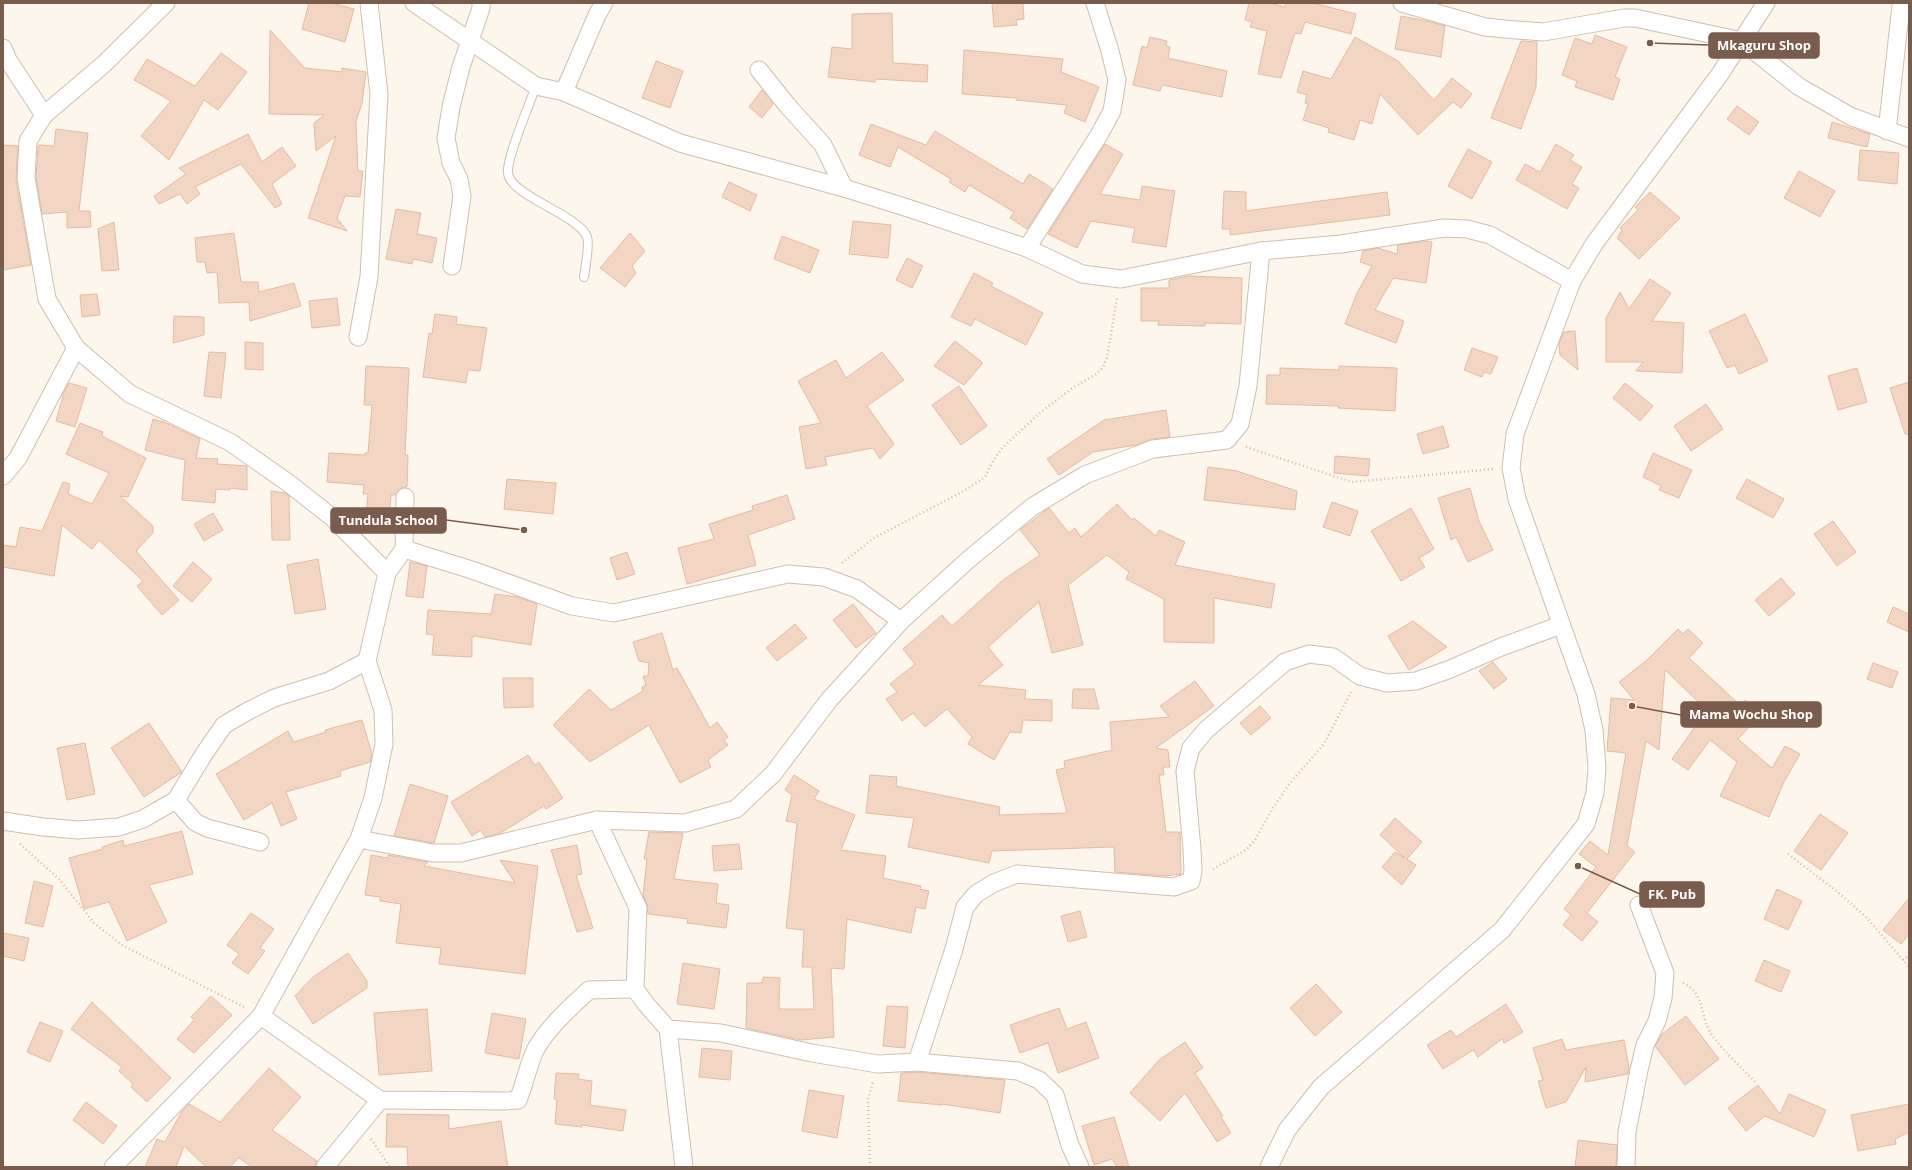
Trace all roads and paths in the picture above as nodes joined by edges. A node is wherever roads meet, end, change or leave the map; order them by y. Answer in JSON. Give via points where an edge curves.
{"nodes":[{"id":1,"x":166,"y":3,"type":"edge"},
{"id":2,"x":368,"y":3,"type":"edge"},
{"id":3,"x":414,"y":3,"type":"edge"},
{"id":4,"x":481,"y":3,"type":"edge"},
{"id":5,"x":604,"y":3,"type":"edge"},
{"id":6,"x":1095,"y":3,"type":"edge"},
{"id":7,"x":1402,"y":3,"type":"edge"},
{"id":8,"x":1903,"y":3,"type":"edge"},
{"id":9,"x":1761,"y":5,"type":"edge"},
{"id":10,"x":469,"y":41,"type":"junction"},
{"id":11,"x":1742,"y":42,"type":"junction"},
{"id":12,"x":3,"y":48,"type":"edge"},
{"id":13,"x":759,"y":70,"type":"dead end"},
{"id":14,"x":536,"y":86,"type":"junction"},
{"id":15,"x":564,"y":92,"type":"junction"},
{"id":16,"x":44,"y":115,"type":"junction"},
{"id":17,"x":1887,"y":131,"type":"junction"},
{"id":18,"x":1909,"y":138,"type":"edge"},
{"id":19,"x":844,"y":188,"type":"junction"},
{"id":20,"x":1027,"y":248,"type":"junction"},
{"id":21,"x":1261,"y":251,"type":"junction"},
{"id":22,"x":452,"y":266,"type":"dead end"},
{"id":23,"x":584,"y":277,"type":"dead end"},
{"id":24,"x":1121,"y":279,"type":"junction"},
{"id":25,"x":1572,"y":281,"type":"junction"},
{"id":26,"x":358,"y":337,"type":"dead end"},
{"id":27,"x":76,"y":348,"type":"junction"},
{"id":28,"x":1227,"y":440,"type":"junction"},
{"id":29,"x":1511,"y":468,"type":"junction"},
{"id":30,"x":3,"y":476,"type":"edge"},
{"id":31,"x":406,"y":497,"type":"dead end"},
{"id":32,"x":404,"y":549,"type":"junction"},
{"id":33,"x":387,"y":573,"type":"junction"},
{"id":34,"x":824,"y":577,"type":"junction"},
{"id":35,"x":901,"y":621,"type":"junction"},
{"id":36,"x":1561,"y":625,"type":"junction"},
{"id":37,"x":367,"y":661,"type":"junction"},
{"id":38,"x":1360,"y":676,"type":"junction"},
{"id":39,"x":176,"y":800,"type":"junction"},
{"id":40,"x":597,"y":820,"type":"junction"},
{"id":41,"x":3,"y":821,"type":"edge"},
{"id":42,"x":14,"y":839,"type":"dead end"},
{"id":43,"x":359,"y":839,"type":"junction"},
{"id":44,"x":260,"y":842,"type":"dead end"},
{"id":45,"x":1788,"y":854,"type":"dead end"},
{"id":46,"x":1191,"y":881,"type":"junction"},
{"id":47,"x":1639,"y":905,"type":"dead end"},
{"id":48,"x":1909,"y":956,"type":"edge"},
{"id":49,"x":1903,"y":960,"type":"junction"},
{"id":50,"x":1909,"y":967,"type":"edge"},
{"id":51,"x":1665,"y":974,"type":"junction"},
{"id":52,"x":635,"y":989,"type":"junction"},
{"id":53,"x":261,"y":1016,"type":"junction"},
{"id":54,"x":668,"y":1029,"type":"junction"},
{"id":55,"x":917,"y":1062,"type":"junction"},
{"id":56,"x":878,"y":1064,"type":"junction"},
{"id":57,"x":1756,"y":1082,"type":"dead end"},
{"id":58,"x":380,"y":1100,"type":"junction"},
{"id":59,"x":360,"y":1123,"type":"junction"},
{"id":60,"x":114,"y":1167,"type":"edge"},
{"id":61,"x":325,"y":1167,"type":"edge"},
{"id":62,"x":390,"y":1167,"type":"edge"},
{"id":63,"x":684,"y":1167,"type":"edge"},
{"id":64,"x":870,"y":1167,"type":"edge"},
{"id":65,"x":1080,"y":1167,"type":"edge"},
{"id":66,"x":1269,"y":1167,"type":"edge"},
{"id":67,"x":1626,"y":1167,"type":"edge"}],
"edges":[{"from":1,"to":16,"type":"street","via":[[104,64]]},
{"from":2,"to":26,"type":"street","via":[[379,94],[369,277]]},
{"from":3,"to":10,"type":"street"},
{"from":4,"to":10,"type":"street"},
{"from":5,"to":15,"type":"street","via":[[596,15]]},
{"from":6,"to":20,"type":"street","via":[[1117,80],[1112,111]]},
{"from":7,"to":11,"type":"street","via":[[1494,29],[1543,32],[1635,18]]},
{"from":8,"to":17,"type":"street"},
{"from":9,"to":11,"type":"street"},
{"from":10,"to":14,"type":"street"},
{"from":10,"to":22,"type":"street","via":[[451,107],[446,138],[462,196]]},
{"from":11,"to":17,"type":"street","via":[[1798,86],[1850,116]]},
{"from":11,"to":25,"type":"street","via":[[1594,244]]},
{"from":12,"to":16,"type":"street"},
{"from":13,"to":19,"type":"street","via":[[823,145]]},
{"from":14,"to":15,"type":"street"},
{"from":14,"to":23,"type":"lane","via":[[507,172],[511,183],[560,213],[582,230],[587,238]]},
{"from":15,"to":19,"type":"street","via":[[680,143]]},
{"from":16,"to":27,"type":"street","via":[[28,141],[26,178],[47,299]]},
{"from":17,"to":18,"type":"street"},
{"from":19,"to":20,"type":"street"},
{"from":20,"to":24,"type":"street","via":[[1082,274]]},
{"from":21,"to":24,"type":"street"},
{"from":21,"to":25,"type":"street","via":[[1341,244],[1444,228],[1467,228],[1490,234]]},
{"from":21,"to":28,"type":"street","via":[[1248,386],[1240,424]]},
{"from":24,"to":34,"type":"path","via":[[1107,358],[1103,367],[1042,411],[1002,448],[985,477],[964,491],[874,538]]},
{"from":25,"to":29,"type":"street","via":[[1515,434]]},
{"from":27,"to":30,"type":"street","via":[[18,458]]},
{"from":27,"to":33,"type":"street","via":[[130,394],[230,442],[287,482],[333,518]]},
{"from":28,"to":29,"type":"path","via":[[1352,482]]},
{"from":28,"to":35,"type":"street","via":[[1153,449],[1085,475],[1032,507],[968,560]]},
{"from":29,"to":36,"type":"street","via":[[1517,499]]},
{"from":31,"to":32,"type":"street"},
{"from":32,"to":33,"type":"street"},
{"from":32,"to":34,"type":"street","via":[[572,606],[614,613],[788,574]]},
{"from":33,"to":37,"type":"street"},
{"from":34,"to":35,"type":"street","via":[[858,589]]},
{"from":35,"to":40,"type":"street","via":[[829,700],[773,774],[736,809],[685,823]]},
{"from":36,"to":38,"type":"street","via":[[1416,681],[1387,683]]},
{"from":36,"to":66,"type":"street","via":[[1586,694],[1594,730],[1597,768],[1595,793],[1586,824],[1502,930],[1321,1087],[1287,1130]]},
{"from":37,"to":39,"type":"street","via":[[329,681],[274,698],[224,725]]},
{"from":37,"to":43,"type":"street","via":[[383,710],[384,744],[373,798]]},
{"from":38,"to":46,"type":"path","via":[[1324,744],[1290,783],[1255,840],[1246,850]]},
{"from":38,"to":46,"type":"street","via":[[1333,657],[1309,654],[1285,662],[1206,730],[1191,748],[1185,771],[1192,849]]},
{"from":39,"to":41,"type":"street","via":[[143,818],[119,827],[78,830]]},
{"from":39,"to":44,"type":"street","via":[[195,822],[207,828]]},
{"from":40,"to":43,"type":"street","via":[[461,853],[433,853]]},
{"from":40,"to":52,"type":"street","via":[[638,908]]},
{"from":42,"to":53,"type":"path","via":[[59,879],[94,923],[122,944]]},
{"from":43,"to":53,"type":"street"},
{"from":45,"to":49,"type":"path","via":[[1861,913]]},
{"from":46,"to":55,"type":"street","via":[[1174,887],[1018,874],[994,883],[976,894],[965,908]]},
{"from":47,"to":51,"type":"street"},
{"from":48,"to":49,"type":"path"},
{"from":49,"to":50,"type":"path"},
{"from":51,"to":57,"type":"path","via":[[1691,987],[1702,1005],[1709,1031]]},
{"from":51,"to":67,"type":"street","via":[[1663,998],[1657,1021],[1645,1045],[1638,1070],[1627,1132]]},
{"from":52,"to":54,"type":"street"},
{"from":52,"to":58,"type":"street","via":[[589,990],[561,1017],[536,1048],[518,1100]]},
{"from":53,"to":58,"type":"street"},
{"from":53,"to":60,"type":"street"},
{"from":54,"to":56,"type":"street","via":[[721,1033]]},
{"from":54,"to":63,"type":"street"},
{"from":55,"to":56,"type":"street"},
{"from":55,"to":65,"type":"street","via":[[1018,1071],[1039,1080],[1055,1095],[1070,1145]]},
{"from":56,"to":64,"type":"path","via":[[868,1099]]},
{"from":58,"to":59,"type":"street"},
{"from":59,"to":61,"type":"street"},
{"from":59,"to":62,"type":"path"}]}
